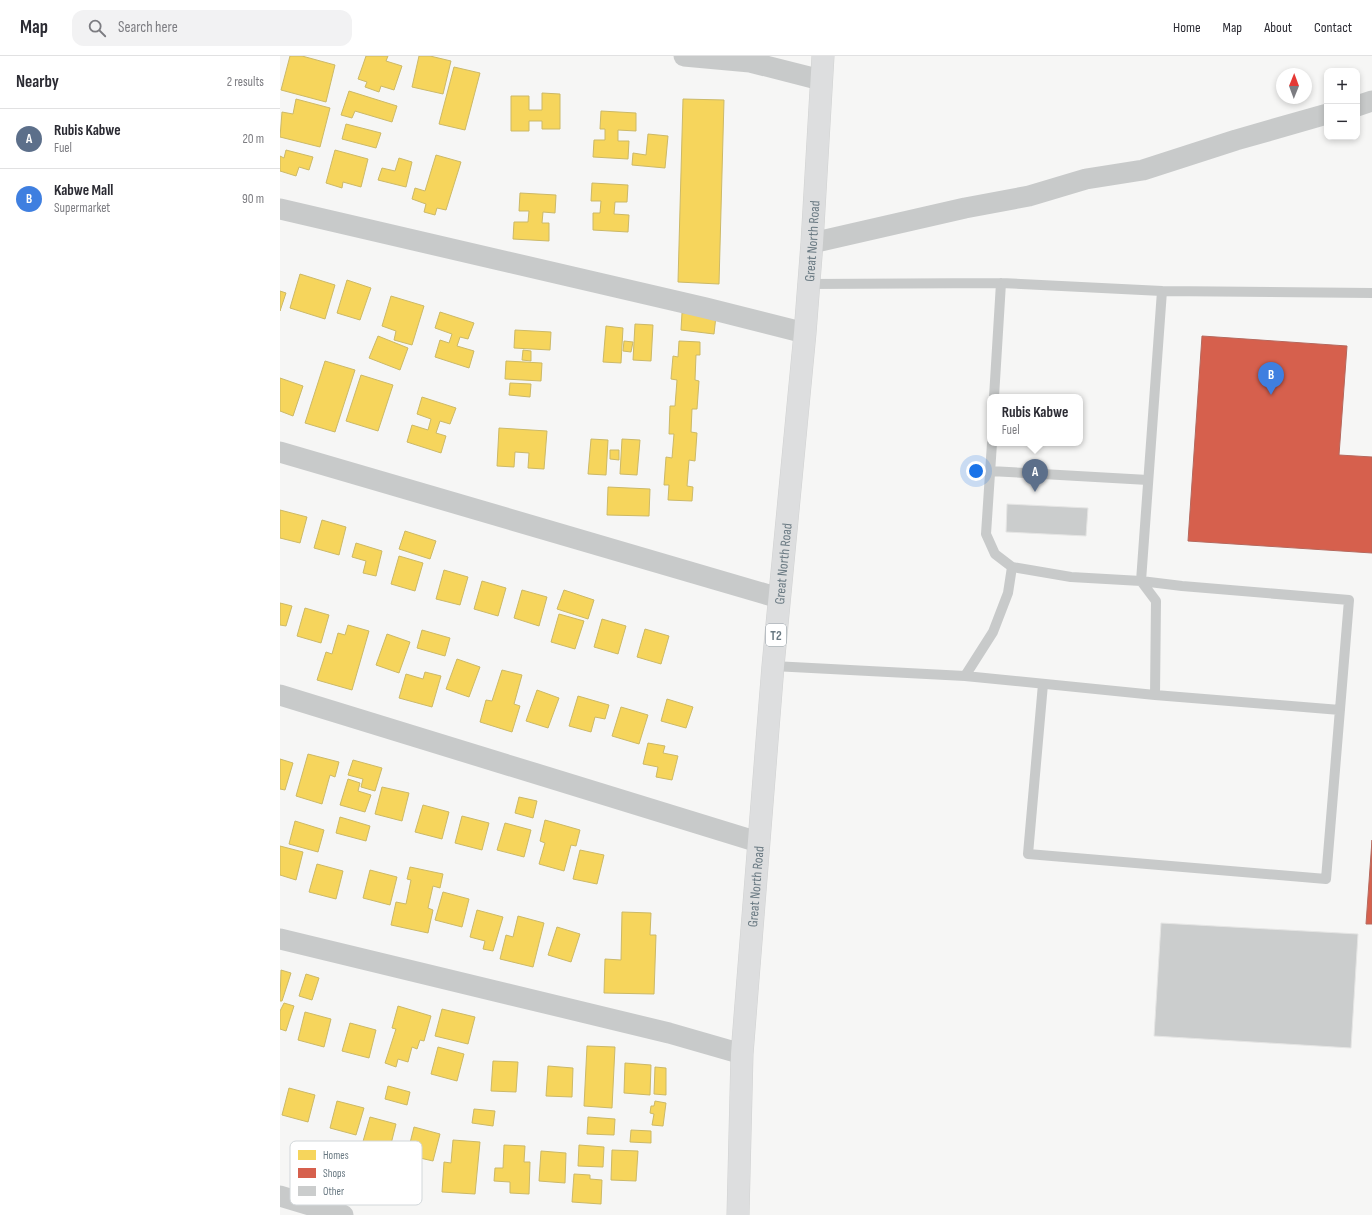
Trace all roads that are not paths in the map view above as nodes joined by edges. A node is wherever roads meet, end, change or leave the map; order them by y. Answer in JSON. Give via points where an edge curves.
{"nodes":[{"id":1,"x":684,"y":56,"type":"edge"},
{"id":2,"x":823,"y":56,"type":"edge"},
{"id":3,"x":821,"y":80,"type":"junction"},
{"id":4,"x":1372,"y":101,"type":"edge"},
{"id":5,"x":1360,"y":105,"type":"edge"},
{"id":6,"x":1324,"y":115,"type":"edge"},
{"id":7,"x":280,"y":209,"type":"edge"},
{"id":8,"x":812,"y":243,"type":"junction"},
{"id":9,"x":1001,"y":283,"type":"junction"},
{"id":10,"x":809,"y":284,"type":"junction"},
{"id":11,"x":1162,"y":291,"type":"junction"},
{"id":12,"x":1372,"y":293,"type":"edge"},
{"id":13,"x":805,"y":333,"type":"junction"},
{"id":14,"x":994,"y":394,"type":"edge"},
{"id":15,"x":992,"y":446,"type":"edge"},
{"id":16,"x":280,"y":452,"type":"edge"},
{"id":17,"x":990,"y":471,"type":"junction"},
{"id":18,"x":1148,"y":480,"type":"junction"},
{"id":19,"x":1012,"y":567,"type":"junction"},
{"id":20,"x":1141,"y":581,"type":"junction"},
{"id":21,"x":779,"y":598,"type":"junction"},
{"id":22,"x":773,"y":666,"type":"junction"},
{"id":23,"x":965,"y":676,"type":"junction"},
{"id":24,"x":1043,"y":684,"type":"junction"},
{"id":25,"x":280,"y":695,"type":"edge"},
{"id":26,"x":1155,"y":695,"type":"junction"},
{"id":27,"x":1340,"y":710,"type":"junction"},
{"id":28,"x":758,"y":842,"type":"junction"},
{"id":29,"x":280,"y":939,"type":"edge"},
{"id":30,"x":742,"y":1054,"type":"junction"},
{"id":31,"x":280,"y":1196,"type":"edge"},
{"id":32,"x":290,"y":1199,"type":"edge"},
{"id":33,"x":310,"y":1205,"type":"edge"},
{"id":34,"x":343,"y":1215,"type":"edge"},
{"id":35,"x":738,"y":1215,"type":"edge"}],
"edges":[{"from":1,"to":3,"type":"street","via":[[750,62]]},
{"from":2,"to":3,"type":"highway","name":"Great North Road","number":"T2"},
{"from":3,"to":8,"type":"highway","name":"Great North Road","number":"T2"},
{"from":4,"to":5,"type":"street"},
{"from":6,"to":8,"type":"street","via":[[1143,170],[1086,179],[1029,196]]},
{"from":7,"to":13,"type":"street"},
{"from":8,"to":10,"type":"highway","name":"Great North Road","number":"T2"},
{"from":9,"to":10,"type":"lane"},
{"from":9,"to":11,"type":"lane"},
{"from":9,"to":14,"type":"lane"},
{"from":10,"to":13,"type":"highway","name":"Great North Road","number":"T2"},
{"from":11,"to":12,"type":"lane"},
{"from":11,"to":18,"type":"lane"},
{"from":13,"to":21,"type":"highway","name":"Great North Road","number":"T2"},
{"from":15,"to":17,"type":"lane"},
{"from":16,"to":21,"type":"street"},
{"from":17,"to":18,"type":"lane"},
{"from":17,"to":19,"type":"lane","via":[[986,534],[996,554]]},
{"from":18,"to":20,"type":"lane"},
{"from":19,"to":20,"type":"lane","via":[[1071,577]]},
{"from":19,"to":23,"type":"lane","via":[[1008,593],[993,632]]},
{"from":20,"to":26,"type":"lane","via":[[1156,601]]},
{"from":20,"to":27,"type":"lane","via":[[1350,600]]},
{"from":21,"to":22,"type":"highway","name":"Great North Road","number":"T2"},
{"from":22,"to":23,"type":"lane"},
{"from":22,"to":28,"type":"highway","name":"Great North Road","number":"T2"},
{"from":23,"to":24,"type":"lane"},
{"from":24,"to":26,"type":"lane"},
{"from":24,"to":27,"type":"lane","via":[[1028,854],[1326,879]]},
{"from":25,"to":28,"type":"street"},
{"from":26,"to":27,"type":"lane"},
{"from":28,"to":30,"type":"highway","name":"Great North Road","number":"T2"},
{"from":29,"to":30,"type":"street","via":[[669,1033]]},
{"from":30,"to":35,"type":"highway","name":"Great North Road","number":"T2"},
{"from":31,"to":32,"type":"street"},
{"from":33,"to":34,"type":"street"}]}
